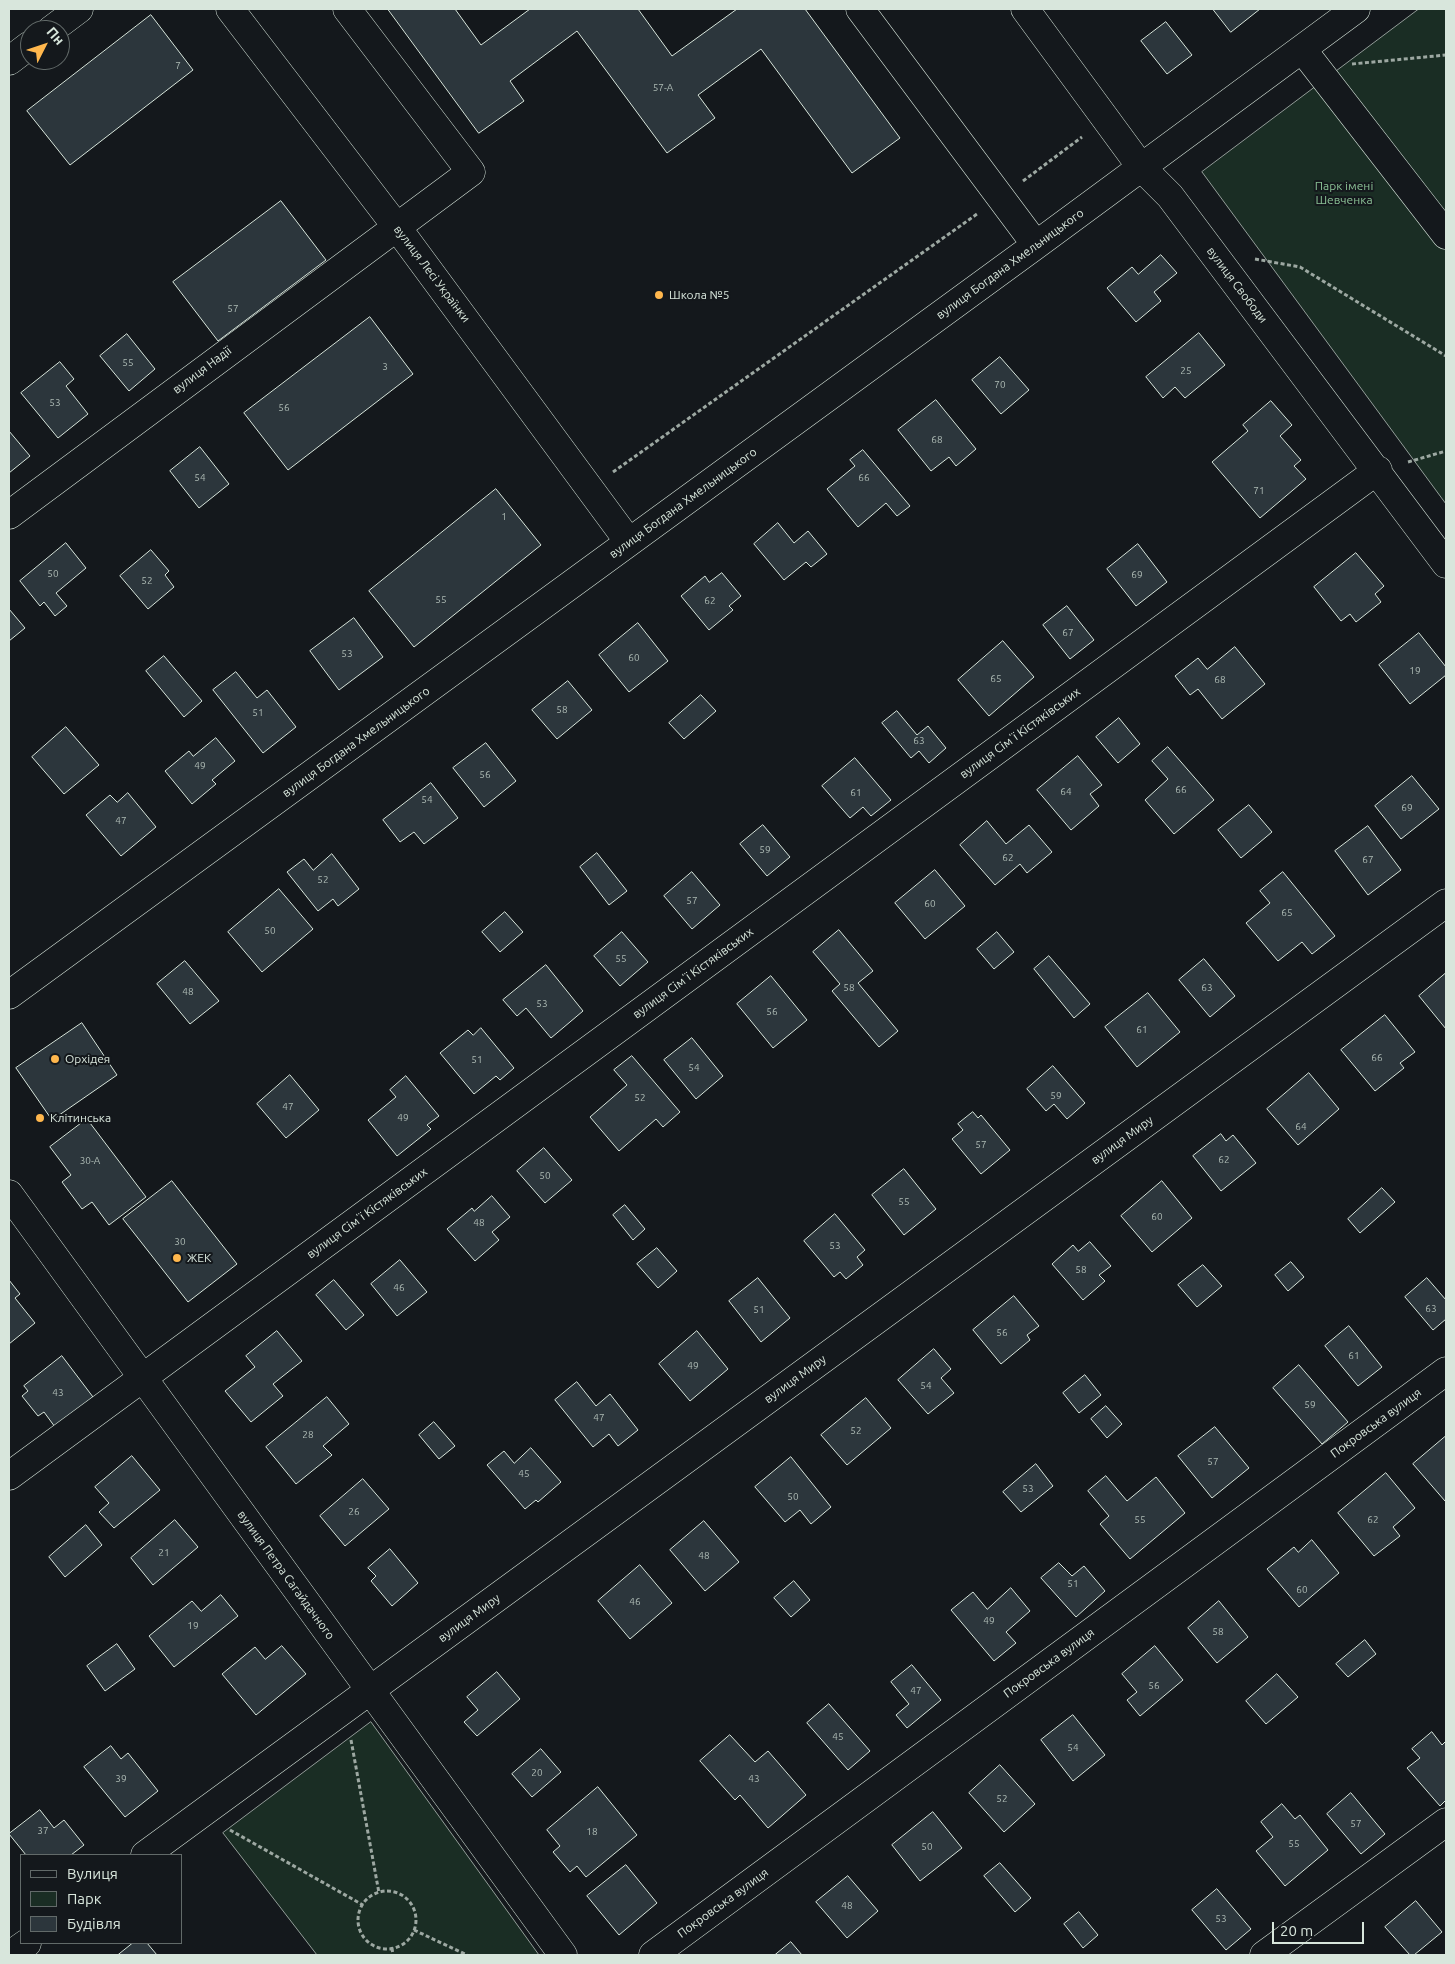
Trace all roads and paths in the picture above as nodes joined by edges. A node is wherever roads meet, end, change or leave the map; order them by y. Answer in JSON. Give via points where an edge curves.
{"nodes":[{"id":1,"x":80,"y":9,"type":"edge"},
{"id":2,"x":230,"y":9,"type":"edge"},
{"id":3,"x":348,"y":9,"type":"edge"},
{"id":4,"x":860,"y":9,"type":"edge"},
{"id":5,"x":1025,"y":9,"type":"edge"},
{"id":6,"x":1356,"y":9,"type":"edge"},
{"id":7,"x":65,"y":20,"type":"edge"},
{"id":8,"x":1302,"y":49,"type":"junction"},
{"id":9,"x":20,"y":53,"type":"edge"},
{"id":10,"x":1446,"y":55,"type":"edge"},
{"id":11,"x":9,"y":61,"type":"edge"},
{"id":12,"x":1346,"y":64,"type":"dead end"},
{"id":13,"x":1106,"y":119,"type":"junction"},
{"id":14,"x":1141,"y":167,"type":"junction"},
{"id":15,"x":1001,"y":197,"type":"junction"},
{"id":16,"x":396,"y":226,"type":"junction"},
{"id":17,"x":1445,"y":232,"type":"edge"},
{"id":18,"x":1036,"y":245,"type":"junction"},
{"id":19,"x":1211,"y":251,"type":"junction"},
{"id":20,"x":1446,"y":356,"type":"edge"},
{"id":21,"x":1446,"y":452,"type":"edge"},
{"id":22,"x":1378,"y":470,"type":"junction"},
{"id":23,"x":590,"y":488,"type":"junction"},
{"id":24,"x":9,"y":515,"type":"edge"},
{"id":25,"x":629,"y":542,"type":"junction"},
{"id":26,"x":1446,"y":564,"type":"edge"},
{"id":27,"x":1446,"y":903,"type":"edge"},
{"id":28,"x":9,"y":995,"type":"edge"},
{"id":29,"x":9,"y":1194,"type":"edge"},
{"id":30,"x":1446,"y":1371,"type":"edge"},
{"id":31,"x":143,"y":1378,"type":"junction"},
{"id":32,"x":9,"y":1476,"type":"edge"},
{"id":33,"x":370,"y":1690,"type":"junction"},
{"id":34,"x":346,"y":1707,"type":"junction"},
{"id":35,"x":201,"y":1814,"type":"junction"},
{"id":36,"x":1446,"y":1822,"type":"edge"},
{"id":37,"x":146,"y":1854,"type":"edge"},
{"id":38,"x":379,"y":1893,"type":"junction"},
{"id":39,"x":363,"y":1904,"type":"junction"},
{"id":40,"x":414,"y":1930,"type":"junction"},
{"id":41,"x":26,"y":1944,"type":"edge"},
{"id":42,"x":392,"y":1948,"type":"junction"},
{"id":43,"x":10,"y":1955,"type":"edge"},
{"id":44,"x":393,"y":1955,"type":"edge"},
{"id":45,"x":467,"y":1955,"type":"edge"},
{"id":46,"x":563,"y":1955,"type":"edge"},
{"id":47,"x":652,"y":1955,"type":"edge"},
{"id":48,"x":1264,"y":1955,"type":"edge"}],
"edges":[{"from":1,"to":7,"type":"street"},
{"from":2,"to":16,"type":"street","name":"вулиця Лесі Українки"},
{"from":3,"to":16,"type":"street","name":"вулиця Надії","via":[[470,172]]},
{"from":4,"to":15,"type":"street"},
{"from":5,"to":13,"type":"street","name":"вулиця Свободи"},
{"from":6,"to":8,"type":"street","name":"вулиця Богдана Хмельницького"},
{"from":8,"to":14,"type":"street","name":"вулиця Богдана Хмельницького"},
{"from":8,"to":17,"type":"street"},
{"from":9,"to":11,"type":"street"},
{"from":10,"to":12,"type":"path"},
{"from":13,"to":14,"type":"street","name":"вулиця Свободи"},
{"from":13,"to":15,"type":"path"},
{"from":14,"to":18,"type":"street","name":"вулиця Богдана Хмельницького"},
{"from":14,"to":19,"type":"street","name":"вулиця Свободи","via":[[1170,196]]},
{"from":15,"to":18,"type":"street"},
{"from":15,"to":23,"type":"path"},
{"from":16,"to":23,"type":"street","name":"вулиця Лесі Українки"},
{"from":16,"to":24,"type":"street","name":"вулиця Надії"},
{"from":18,"to":25,"type":"street","name":"вулиця Богдана Хмельницького"},
{"from":19,"to":20,"type":"path","via":[[1300,268]]},
{"from":19,"to":22,"type":"street","name":"вулиця Свободи"},
{"from":21,"to":22,"type":"path"},
{"from":22,"to":26,"type":"street","name":"вулиця Свободи"},
{"from":22,"to":31,"type":"street","name":"вулиця Сімʼї Кістяківських"},
{"from":23,"to":25,"type":"street","name":"вулиця Лесі Українки"},
{"from":25,"to":28,"type":"street","name":"вулиця Богдана Хмельницького"},
{"from":27,"to":33,"type":"street","name":"вулиця Миру"},
{"from":29,"to":31,"type":"street","name":"вулиця Петра Сагайдачного"},
{"from":30,"to":47,"type":"street","name":"Покровська вулиця"},
{"from":31,"to":32,"type":"street","name":"вулиця Сімʼї Кістяківських"},
{"from":31,"to":33,"type":"street","name":"вулиця Петра Сагайдачного"},
{"from":33,"to":34,"type":"street","name":"вулиця Миру"},
{"from":33,"to":46,"type":"street","name":"вулиця Петра Сагайдачного"},
{"from":34,"to":35,"type":"street","name":"вулиця Миру"},
{"from":34,"to":38,"type":"path"},
{"from":35,"to":37,"type":"street","name":"вулиця Миру"},
{"from":35,"to":39,"type":"path"},
{"from":36,"to":48,"type":"street"},
{"from":38,"to":39,"type":"path"},
{"from":38,"to":40,"type":"path","via":[[392,1891],[408,1900],[416,1917]]},
{"from":39,"to":42,"type":"path","via":[[358,1917],[363,1936],[378,1948]]},
{"from":40,"to":42,"type":"path","via":[[406,1943]]},
{"from":40,"to":45,"type":"path"},
{"from":41,"to":43,"type":"street"},
{"from":42,"to":44,"type":"path"}]}
